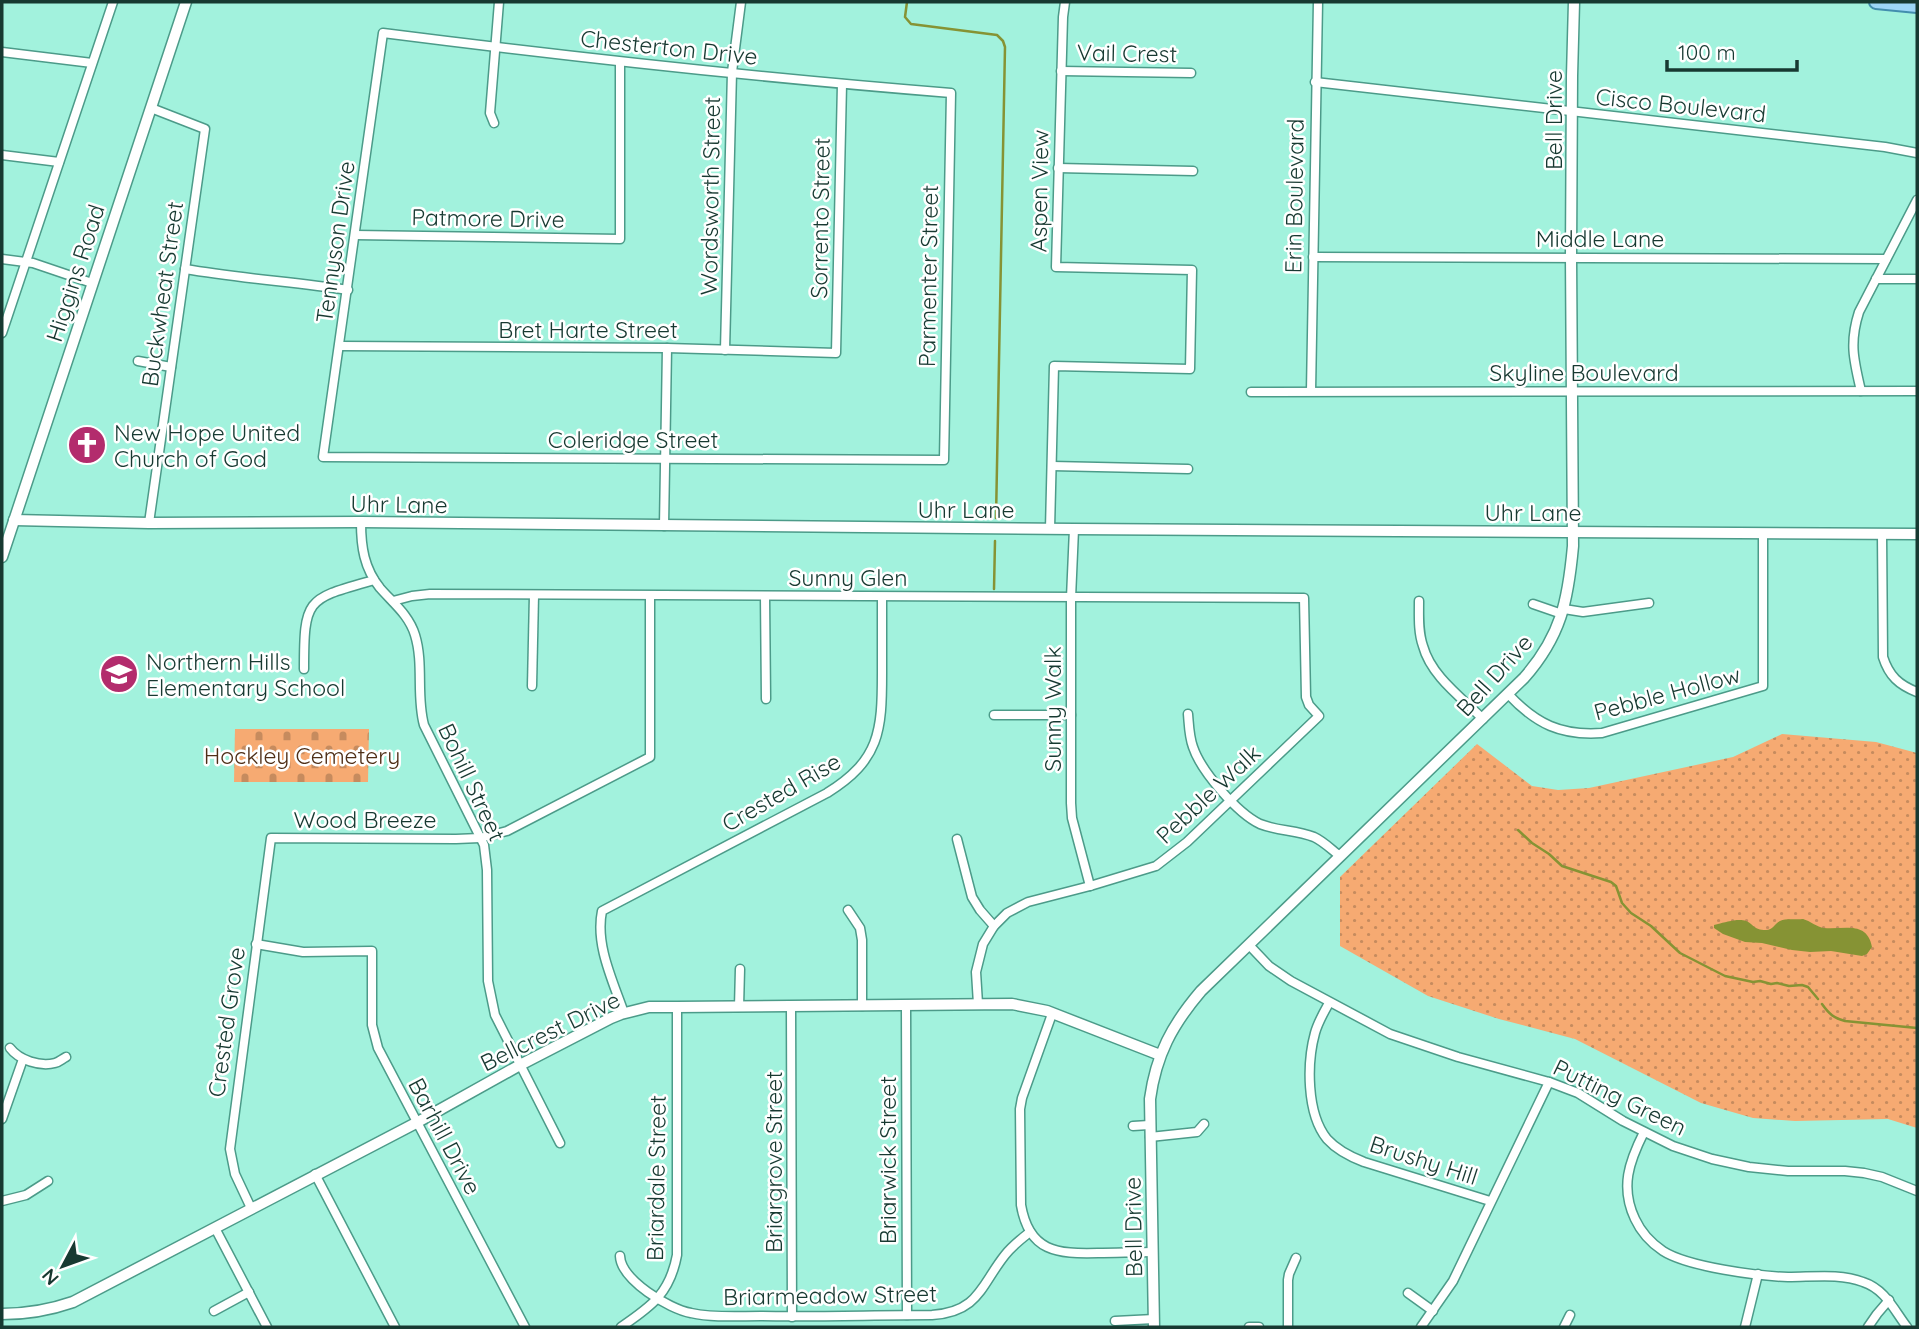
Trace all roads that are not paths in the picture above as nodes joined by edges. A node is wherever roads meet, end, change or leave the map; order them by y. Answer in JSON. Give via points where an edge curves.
{"nodes":[{"id":1,"x":113,"y":2,"type":"edge"},
{"id":2,"x":186,"y":2,"type":"edge"},
{"id":3,"x":499,"y":2,"type":"edge"},
{"id":4,"x":741,"y":2,"type":"edge"},
{"id":5,"x":1066,"y":2,"type":"edge"},
{"id":6,"x":1318,"y":2,"type":"edge"},
{"id":7,"x":1574,"y":2,"type":"edge"},
{"id":8,"x":1876,"y":2,"type":"edge"},
{"id":9,"x":1917,"y":6,"type":"edge"},
{"id":10,"x":383,"y":33,"type":"joint"},
{"id":11,"x":495,"y":47,"type":"junction"},
{"id":12,"x":2,"y":52,"type":"edge"},
{"id":13,"x":620,"y":61,"type":"junction"},
{"id":14,"x":92,"y":63,"type":"junction"},
{"id":15,"x":1061,"y":71,"type":"junction"},
{"id":16,"x":732,"y":72,"type":"junction"},
{"id":17,"x":1191,"y":73,"type":"dead end"},
{"id":18,"x":1315,"y":82,"type":"junction"},
{"id":19,"x":842,"y":84,"type":"junction"},
{"id":20,"x":951,"y":93,"type":"joint"},
{"id":21,"x":150,"y":108,"type":"junction"},
{"id":22,"x":1572,"y":112,"type":"junction"},
{"id":23,"x":494,"y":123,"type":"dead end"},
{"id":24,"x":1917,"y":153,"type":"edge"},
{"id":25,"x":2,"y":155,"type":"edge"},
{"id":26,"x":59,"y":162,"type":"junction"},
{"id":27,"x":1059,"y":167,"type":"junction"},
{"id":28,"x":1193,"y":172,"type":"dead end"},
{"id":29,"x":1917,"y":200,"type":"edge"},
{"id":30,"x":355,"y":235,"type":"junction"},
{"id":31,"x":1313,"y":257,"type":"junction"},
{"id":32,"x":1572,"y":257,"type":"junction"},
{"id":33,"x":2,"y":259,"type":"edge"},
{"id":34,"x":1886,"y":259,"type":"junction"},
{"id":35,"x":26,"y":262,"type":"junction"},
{"id":36,"x":185,"y":269,"type":"junction"},
{"id":37,"x":1876,"y":279,"type":"junction"},
{"id":38,"x":1917,"y":279,"type":"edge"},
{"id":39,"x":92,"y":283,"type":"junction"},
{"id":40,"x":348,"y":290,"type":"junction"},
{"id":41,"x":2,"y":333,"type":"edge"},
{"id":42,"x":340,"y":346,"type":"junction"},
{"id":43,"x":667,"y":348,"type":"junction"},
{"id":44,"x":725,"y":350,"type":"junction"},
{"id":45,"x":836,"y":353,"type":"joint"},
{"id":46,"x":138,"y":360,"type":"dead end"},
{"id":47,"x":171,"y":368,"type":"junction"},
{"id":48,"x":1311,"y":391,"type":"junction"},
{"id":49,"x":1861,"y":391,"type":"junction"},
{"id":50,"x":1917,"y":391,"type":"edge"},
{"id":51,"x":1251,"y":392,"type":"dead end"},
{"id":52,"x":1572,"y":392,"type":"junction"},
{"id":53,"x":323,"y":457,"type":"joint"},
{"id":54,"x":665,"y":459,"type":"junction"},
{"id":55,"x":944,"y":460,"type":"joint"},
{"id":56,"x":1052,"y":466,"type":"junction"},
{"id":57,"x":1188,"y":469,"type":"dead end"},
{"id":58,"x":14,"y":520,"type":"junction"},
{"id":59,"x":361,"y":522,"type":"junction"},
{"id":60,"x":149,"y":523,"type":"junction"},
{"id":61,"x":664,"y":526,"type":"junction"},
{"id":62,"x":1050,"y":529,"type":"junction"},
{"id":63,"x":1073,"y":529,"type":"junction"},
{"id":64,"x":1572,"y":531,"type":"junction"},
{"id":65,"x":1763,"y":533,"type":"junction"},
{"id":66,"x":1882,"y":534,"type":"junction"},
{"id":67,"x":1917,"y":534,"type":"edge"},
{"id":68,"x":2,"y":557,"type":"edge"},
{"id":69,"x":374,"y":580,"type":"junction"},
{"id":70,"x":534,"y":596,"type":"junction"},
{"id":71,"x":650,"y":596,"type":"junction"},
{"id":72,"x":765,"y":596,"type":"junction"},
{"id":73,"x":882,"y":597,"type":"junction"},
{"id":74,"x":1071,"y":598,"type":"junction"},
{"id":75,"x":393,"y":601,"type":"junction"},
{"id":76,"x":1419,"y":601,"type":"dead end"},
{"id":77,"x":1649,"y":603,"type":"dead end"},
{"id":78,"x":1533,"y":604,"type":"dead end"},
{"id":79,"x":1563,"y":611,"type":"junction"},
{"id":80,"x":304,"y":669,"type":"dead end"},
{"id":81,"x":533,"y":686,"type":"dead end"},
{"id":82,"x":1917,"y":692,"type":"edge"},
{"id":83,"x":1508,"y":694,"type":"junction"},
{"id":84,"x":766,"y":699,"type":"dead end"},
{"id":85,"x":1188,"y":714,"type":"dead end"},
{"id":86,"x":994,"y":715,"type":"dead end"},
{"id":87,"x":1071,"y":715,"type":"junction"},
{"id":88,"x":1319,"y":716,"type":"joint"},
{"id":89,"x":1483,"y":719,"type":"junction"},
{"id":90,"x":1230,"y":800,"type":"junction"},
{"id":91,"x":271,"y":838,"type":"joint"},
{"id":92,"x":481,"y":838,"type":"junction"},
{"id":93,"x":957,"y":839,"type":"dead end"},
{"id":94,"x":1340,"y":856,"type":"junction"},
{"id":95,"x":1090,"y":886,"type":"junction"},
{"id":96,"x":848,"y":910,"type":"dead end"},
{"id":97,"x":994,"y":926,"type":"junction"},
{"id":98,"x":256,"y":944,"type":"junction"},
{"id":99,"x":1249,"y":945,"type":"junction"},
{"id":100,"x":740,"y":969,"type":"dead end"},
{"id":101,"x":1329,"y":1003,"type":"junction"},
{"id":102,"x":978,"y":1004,"type":"junction"},
{"id":103,"x":906,"y":1005,"type":"junction"},
{"id":104,"x":862,"y":1006,"type":"junction"},
{"id":105,"x":677,"y":1007,"type":"junction"},
{"id":106,"x":740,"y":1007,"type":"junction"},
{"id":107,"x":791,"y":1007,"type":"junction"},
{"id":108,"x":624,"y":1013,"type":"junction"},
{"id":109,"x":1052,"y":1014,"type":"junction"},
{"id":110,"x":10,"y":1048,"type":"dead end"},
{"id":111,"x":1160,"y":1055,"type":"junction"},
{"id":112,"x":66,"y":1057,"type":"dead end"},
{"id":113,"x":23,"y":1059,"type":"junction"},
{"id":114,"x":520,"y":1065,"type":"junction"},
{"id":115,"x":1549,"y":1082,"type":"junction"},
{"id":116,"x":2,"y":1119,"type":"edge"},
{"id":117,"x":416,"y":1123,"type":"junction"},
{"id":118,"x":1204,"y":1124,"type":"dead end"},
{"id":119,"x":1149,"y":1125,"type":"junction"},
{"id":120,"x":1133,"y":1126,"type":"dead end"},
{"id":121,"x":1644,"y":1132,"type":"junction"},
{"id":122,"x":1150,"y":1137,"type":"junction"},
{"id":123,"x":561,"y":1143,"type":"dead end"},
{"id":124,"x":315,"y":1174,"type":"junction"},
{"id":125,"x":48,"y":1181,"type":"dead end"},
{"id":126,"x":1917,"y":1191,"type":"edge"},
{"id":127,"x":2,"y":1201,"type":"edge"},
{"id":128,"x":1490,"y":1201,"type":"junction"},
{"id":129,"x":251,"y":1208,"type":"junction"},
{"id":130,"x":215,"y":1228,"type":"junction"},
{"id":131,"x":1030,"y":1232,"type":"junction"},
{"id":132,"x":1153,"y":1252,"type":"junction"},
{"id":133,"x":620,"y":1256,"type":"dead end"},
{"id":134,"x":1296,"y":1258,"type":"dead end"},
{"id":135,"x":1758,"y":1274,"type":"junction"},
{"id":136,"x":249,"y":1293,"type":"junction"},
{"id":137,"x":1408,"y":1293,"type":"dead end"},
{"id":138,"x":659,"y":1298,"type":"junction"},
{"id":139,"x":1889,"y":1300,"type":"junction"},
{"id":140,"x":214,"y":1311,"type":"dead end"},
{"id":141,"x":1433,"y":1311,"type":"junction"},
{"id":142,"x":2,"y":1314,"type":"edge"},
{"id":143,"x":907,"y":1315,"type":"junction"},
{"id":144,"x":1570,"y":1315,"type":"dead end"},
{"id":145,"x":792,"y":1317,"type":"junction"},
{"id":146,"x":1115,"y":1321,"type":"dead end"},
{"id":147,"x":1154,"y":1323,"type":"edge"},
{"id":148,"x":267,"y":1327,"type":"edge"},
{"id":149,"x":395,"y":1327,"type":"edge"},
{"id":150,"x":525,"y":1327,"type":"edge"},
{"id":151,"x":621,"y":1327,"type":"edge"},
{"id":152,"x":1249,"y":1327,"type":"edge"},
{"id":153,"x":1259,"y":1327,"type":"edge"},
{"id":154,"x":1288,"y":1327,"type":"edge"},
{"id":155,"x":1420,"y":1327,"type":"edge"},
{"id":156,"x":1564,"y":1327,"type":"edge"},
{"id":157,"x":1745,"y":1327,"type":"edge"},
{"id":158,"x":1868,"y":1327,"type":"edge"},
{"id":159,"x":1907,"y":1327,"type":"edge"}],
"edges":[{"from":1,"to":14,"type":"street"},
{"from":2,"to":21,"type":"street","name":"Higgins Road"},
{"from":3,"to":11,"type":"street"},
{"from":4,"to":16,"type":"street","name":"Wordsworth Street"},
{"from":5,"to":15,"type":"street","name":"Aspen View"},
{"from":6,"to":18,"type":"street","name":"Erin Boulevard"},
{"from":7,"to":22,"type":"street","name":"Bell Drive"},
{"from":8,"to":9,"type":"main road"},
{"from":10,"to":11,"type":"street","name":"Chesterton Drive"},
{"from":10,"to":30,"type":"street","name":"Tennyson Drive"},
{"from":11,"to":13,"type":"street","name":"Chesterton Drive"},
{"from":11,"to":23,"type":"street","via":[[490,113]]},
{"from":12,"to":14,"type":"street"},
{"from":13,"to":16,"type":"street","name":"Chesterton Drive"},
{"from":13,"to":30,"type":"street","name":"Patmore Drive","via":[[620,239]]},
{"from":14,"to":26,"type":"street"},
{"from":15,"to":17,"type":"street","name":"Vail Crest"},
{"from":15,"to":27,"type":"street","name":"Aspen View"},
{"from":16,"to":19,"type":"street","name":"Chesterton Drive"},
{"from":16,"to":44,"type":"street","name":"Wordsworth Street"},
{"from":18,"to":22,"type":"street","name":"Cisco Boulevard"},
{"from":18,"to":31,"type":"street","name":"Erin Boulevard"},
{"from":19,"to":20,"type":"street","name":"Chesterton Drive"},
{"from":19,"to":45,"type":"street","name":"Sorrento Street"},
{"from":20,"to":55,"type":"street","name":"Parmenter Street"},
{"from":21,"to":36,"type":"street","name":"Buckwheat Street","via":[[205,129]]},
{"from":21,"to":39,"type":"street","name":"Higgins Road"},
{"from":22,"to":24,"type":"street","name":"Cisco Boulevard"},
{"from":22,"to":32,"type":"street","name":"Bell Drive"},
{"from":25,"to":26,"type":"street"},
{"from":26,"to":35,"type":"street"},
{"from":27,"to":28,"type":"street"},
{"from":27,"to":56,"type":"street","name":"Aspen View","via":[[1056,267],[1192,270],[1190,369],[1054,366]]},
{"from":29,"to":34,"type":"street"},
{"from":30,"to":40,"type":"street","name":"Tennyson Drive"},
{"from":31,"to":32,"type":"street","name":"Middle Lane"},
{"from":31,"to":48,"type":"street","name":"Erin Boulevard"},
{"from":32,"to":34,"type":"street","name":"Middle Lane"},
{"from":32,"to":52,"type":"street","name":"Bell Drive"},
{"from":33,"to":35,"type":"street"},
{"from":34,"to":37,"type":"street"},
{"from":35,"to":39,"type":"street"},
{"from":35,"to":41,"type":"street"},
{"from":36,"to":40,"type":"street"},
{"from":36,"to":47,"type":"street","name":"Buckwheat Street"},
{"from":37,"to":38,"type":"street"},
{"from":37,"to":49,"type":"street","via":[[1853,330],[1853,358]]},
{"from":39,"to":58,"type":"street","name":"Higgins Road"},
{"from":40,"to":42,"type":"street","name":"Tennyson Drive"},
{"from":42,"to":43,"type":"street","name":"Bret Harte Street"},
{"from":42,"to":53,"type":"street","name":"Tennyson Drive"},
{"from":43,"to":44,"type":"street","name":"Bret Harte Street"},
{"from":43,"to":54,"type":"street"},
{"from":44,"to":45,"type":"street","name":"Bret Harte Street"},
{"from":46,"to":47,"type":"street"},
{"from":47,"to":60,"type":"street","name":"Buckwheat Street"},
{"from":48,"to":51,"type":"street","name":"Skyline Boulevard"},
{"from":48,"to":52,"type":"street","name":"Skyline Boulevard"},
{"from":49,"to":50,"type":"street","name":"Skyline Boulevard"},
{"from":49,"to":52,"type":"street","name":"Skyline Boulevard"},
{"from":52,"to":64,"type":"street","name":"Bell Drive"},
{"from":53,"to":54,"type":"street","name":"Coleridge Street"},
{"from":54,"to":55,"type":"street","name":"Coleridge Street"},
{"from":54,"to":61,"type":"street"},
{"from":56,"to":57,"type":"street"},
{"from":56,"to":62,"type":"street","name":"Aspen View"},
{"from":58,"to":60,"type":"street","name":"Uhr Lane"},
{"from":58,"to":68,"type":"street","name":"Higgins Road"},
{"from":59,"to":60,"type":"street","name":"Uhr Lane"},
{"from":59,"to":61,"type":"street","name":"Uhr Lane"},
{"from":59,"to":69,"type":"street","name":"Bohill Street","via":[[363,554]]},
{"from":61,"to":62,"type":"street","name":"Uhr Lane"},
{"from":62,"to":63,"type":"street","name":"Uhr Lane"},
{"from":63,"to":64,"type":"street","name":"Uhr Lane"},
{"from":63,"to":74,"type":"street","name":"Sunny Walk"},
{"from":64,"to":65,"type":"street","name":"Uhr Lane"},
{"from":64,"to":79,"type":"street","name":"Bell Drive","via":[[1570,583]]},
{"from":65,"to":66,"type":"street","name":"Uhr Lane"},
{"from":65,"to":83,"type":"street","name":"Pebble Hollow","via":[[1763,686],[1602,733],[1582,734],[1542,722]]},
{"from":66,"to":67,"type":"street","name":"Uhr Lane"},
{"from":66,"to":82,"type":"street","via":[[1883,657],[1893,677]]},
{"from":69,"to":75,"type":"street","name":"Bohill Street"},
{"from":69,"to":80,"type":"street","via":[[331,592],[311,606],[304,630]]},
{"from":70,"to":71,"type":"street","name":"Sunny Glen"},
{"from":70,"to":75,"type":"street","name":"Sunny Glen","via":[[430,594]]},
{"from":70,"to":81,"type":"street"},
{"from":71,"to":72,"type":"street","name":"Sunny Glen"},
{"from":71,"to":92,"type":"street","name":"Wood Breeze","via":[[650,757],[507,831]]},
{"from":72,"to":73,"type":"street","name":"Sunny Glen"},
{"from":72,"to":84,"type":"street"},
{"from":73,"to":74,"type":"street","name":"Sunny Glen"},
{"from":73,"to":108,"type":"street","name":"Crested Rise","via":[[880,727],[858,769],[827,793],[602,911],[600,936]]},
{"from":74,"to":87,"type":"street","name":"Sunny Walk"},
{"from":74,"to":88,"type":"street","name":"Sunny Glen","via":[[1304,598],[1306,696]]},
{"from":75,"to":92,"type":"street","name":"Bohill Street","via":[[411,625],[418,648],[424,725]]},
{"from":76,"to":89,"type":"street","via":[[1420,635],[1428,659]]},
{"from":77,"to":79,"type":"street"},
{"from":78,"to":79,"type":"street"},
{"from":79,"to":83,"type":"street","name":"Bell Drive","via":[[1540,658]]},
{"from":83,"to":89,"type":"street","name":"Bell Drive"},
{"from":85,"to":90,"type":"street","via":[[1198,760]]},
{"from":86,"to":87,"type":"street"},
{"from":87,"to":95,"type":"street","name":"Sunny Walk","via":[[1072,818]]},
{"from":88,"to":90,"type":"street","name":"Pebble Walk"},
{"from":89,"to":94,"type":"street","name":"Bell Drive"},
{"from":90,"to":94,"type":"street","via":[[1250,818],[1279,831],[1314,837]]},
{"from":90,"to":95,"type":"street","name":"Pebble Walk","via":[[1156,866]]},
{"from":91,"to":92,"type":"street","name":"Wood Breeze"},
{"from":91,"to":98,"type":"street","name":"Crested Grove"},
{"from":92,"to":114,"type":"street","name":"Bohill Street","via":[[487,870],[489,993]]},
{"from":93,"to":97,"type":"street","via":[[972,897]]},
{"from":94,"to":99,"type":"street","name":"Bell Drive"},
{"from":95,"to":97,"type":"street","name":"Pebble Walk","via":[[1028,902]]},
{"from":96,"to":104,"type":"street","via":[[860,928]]},
{"from":97,"to":102,"type":"street","name":"Pebble Walk","via":[[980,954],[975,981]]},
{"from":98,"to":117,"type":"street","name":"Barhill Drive","via":[[303,952],[372,951],[373,1032]]},
{"from":98,"to":129,"type":"street","name":"Crested Grove","via":[[230,1149],[235,1174]]},
{"from":99,"to":101,"type":"street","name":"Putting Green","via":[[1278,973]]},
{"from":99,"to":111,"type":"street","name":"Bell Drive","via":[[1188,1006]]},
{"from":100,"to":106,"type":"street"},
{"from":101,"to":115,"type":"street","name":"Putting Green","via":[[1427,1048]]},
{"from":101,"to":128,"type":"street","name":"Brushy Hill","via":[[1313,1040],[1310,1083],[1314,1111],[1327,1138],[1364,1162]]},
{"from":102,"to":103,"type":"street","name":"Bellcrest Drive"},
{"from":102,"to":109,"type":"street","name":"Bellcrest Drive","via":[[1022,1005]]},
{"from":103,"to":104,"type":"street","name":"Bellcrest Drive"},
{"from":103,"to":143,"type":"street","name":"Briarwick Street"},
{"from":104,"to":107,"type":"street","name":"Bellcrest Drive"},
{"from":105,"to":106,"type":"street","name":"Bellcrest Drive"},
{"from":105,"to":108,"type":"street","name":"Bellcrest Drive"},
{"from":105,"to":138,"type":"street","name":"Briardale Street","via":[[677,1255]]},
{"from":106,"to":107,"type":"street","name":"Bellcrest Drive"},
{"from":107,"to":145,"type":"street","name":"Briargrove Street"},
{"from":108,"to":114,"type":"street","name":"Bellcrest Drive"},
{"from":109,"to":111,"type":"street","name":"Bellcrest Drive"},
{"from":109,"to":131,"type":"street","via":[[1020,1109],[1021,1205]]},
{"from":110,"to":113,"type":"street"},
{"from":111,"to":119,"type":"street","name":"Bell Drive","via":[[1152,1083]]},
{"from":112,"to":113,"type":"street","via":[[55,1063]]},
{"from":113,"to":116,"type":"street"},
{"from":114,"to":117,"type":"street","name":"Bellcrest Drive"},
{"from":114,"to":123,"type":"street","name":"Bohill Street"},
{"from":115,"to":121,"type":"street","name":"Putting Green","via":[[1578,1093]]},
{"from":115,"to":128,"type":"street"},
{"from":117,"to":124,"type":"street","name":"Bellcrest Drive"},
{"from":117,"to":150,"type":"street","name":"Barhill Drive"},
{"from":118,"to":122,"type":"street","via":[[1197,1132]]},
{"from":119,"to":120,"type":"street"},
{"from":119,"to":122,"type":"street","name":"Bell Drive"},
{"from":121,"to":126,"type":"street","name":"Putting Green","via":[[1686,1151],[1749,1167],[1864,1173]]},
{"from":121,"to":135,"type":"street","via":[[1629,1165],[1627,1182],[1628,1204],[1644,1234],[1663,1251],[1688,1262]]},
{"from":122,"to":132,"type":"street","name":"Bell Drive"},
{"from":124,"to":129,"type":"street","name":"Bellcrest Drive"},
{"from":124,"to":149,"type":"street"},
{"from":125,"to":127,"type":"street","via":[[26,1195]]},
{"from":128,"to":141,"type":"street","via":[[1453,1281]]},
{"from":129,"to":130,"type":"street","name":"Bellcrest Drive"},
{"from":130,"to":136,"type":"street"},
{"from":130,"to":142,"type":"street","name":"Bellcrest Drive","via":[[73,1302],[26,1314]]},
{"from":131,"to":132,"type":"street","via":[[1044,1245],[1071,1254]]},
{"from":131,"to":143,"type":"street","name":"Briarmeadow Street","via":[[1009,1250],[984,1289],[964,1307],[939,1315]]},
{"from":132,"to":147,"type":"street","name":"Bell Drive"},
{"from":133,"to":138,"type":"street","name":"Briarmeadow Street","via":[[630,1278]]},
{"from":134,"to":154,"type":"street","via":[[1288,1280]]},
{"from":135,"to":139,"type":"street","via":[[1850,1278],[1873,1286]]},
{"from":135,"to":157,"type":"street"},
{"from":136,"to":140,"type":"street"},
{"from":136,"to":148,"type":"street"},
{"from":137,"to":141,"type":"street"},
{"from":138,"to":145,"type":"street","name":"Briarmeadow Street","via":[[689,1313]]},
{"from":138,"to":151,"type":"street","name":"Briardale Street"},
{"from":139,"to":158,"type":"street"},
{"from":139,"to":159,"type":"street"},
{"from":141,"to":155,"type":"street"},
{"from":143,"to":145,"type":"street","name":"Briarmeadow Street"},
{"from":144,"to":156,"type":"street"},
{"from":146,"to":147,"type":"street"},
{"from":152,"to":153,"type":"street"}]}
